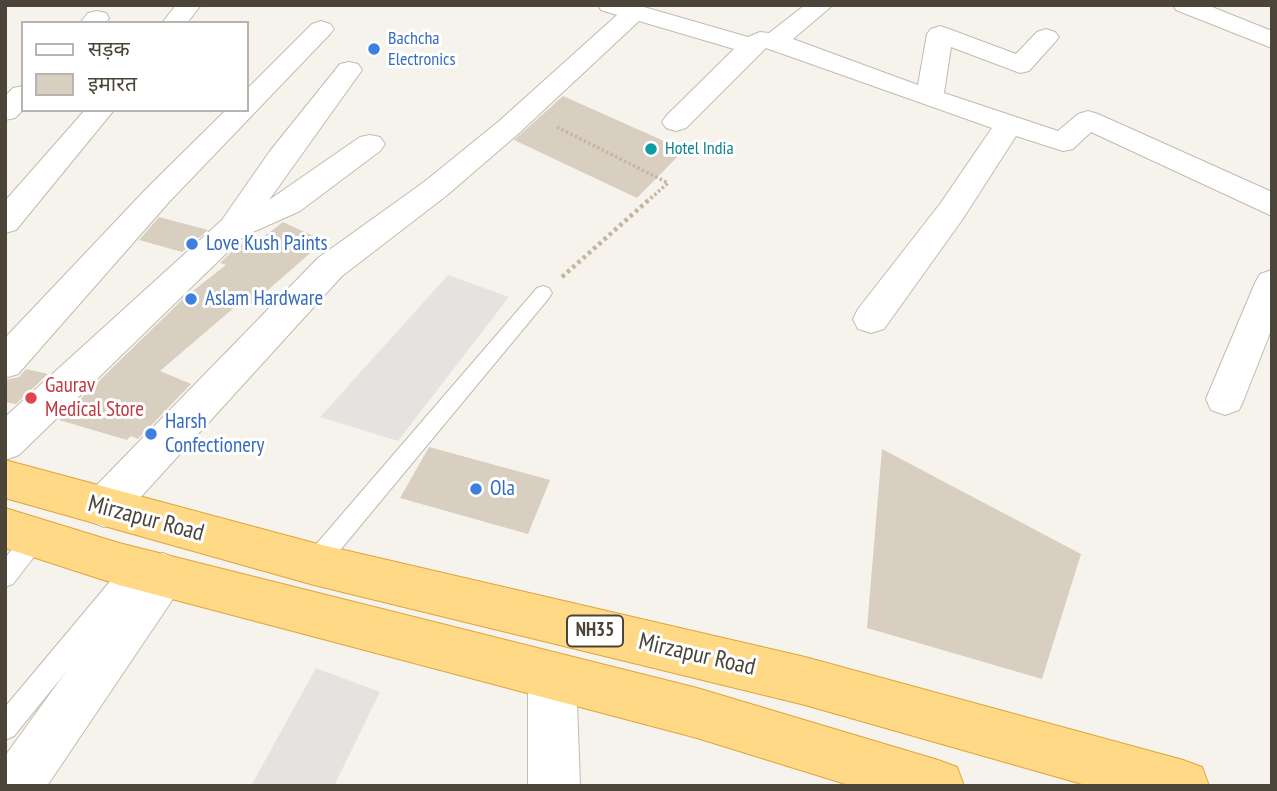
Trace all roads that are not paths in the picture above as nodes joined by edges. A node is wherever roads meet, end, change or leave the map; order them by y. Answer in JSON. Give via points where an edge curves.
{"nodes":[{"id":1,"x":189,"y":5,"type":"edge"},
{"id":2,"x":691,"y":5,"type":"edge"},
{"id":3,"x":821,"y":5,"type":"edge"},
{"id":4,"x":1185,"y":5,"type":"edge"},
{"id":5,"x":623,"y":8,"type":"edge"},
{"id":6,"x":176,"y":21,"type":"edge"},
{"id":7,"x":666,"y":21,"type":"junction"},
{"id":8,"x":321,"y":29,"type":"dead end"},
{"id":9,"x":1046,"y":37,"type":"dead end"},
{"id":10,"x":1272,"y":40,"type":"edge"},
{"id":11,"x":764,"y":43,"type":"junction"},
{"id":12,"x":348,"y":70,"type":"dead end"},
{"id":13,"x":21,"y":96,"type":"edge"},
{"id":14,"x":929,"y":97,"type":"junction"},
{"id":15,"x":248,"y":104,"type":"edge"},
{"id":16,"x":5,"y":112,"type":"edge"},
{"id":17,"x":98,"y":112,"type":"edge"},
{"id":18,"x":240,"y":112,"type":"edge"},
{"id":19,"x":677,"y":122,"type":"dead end"},
{"id":20,"x":1009,"y":124,"type":"junction"},
{"id":21,"x":370,"y":144,"type":"dead end"},
{"id":22,"x":1272,"y":205,"type":"edge"},
{"id":23,"x":5,"y":222,"type":"edge"},
{"id":24,"x":233,"y":228,"type":"junction"},
{"id":25,"x":1272,"y":283,"type":"edge"},
{"id":26,"x":543,"y":293,"type":"road end"},
{"id":27,"x":872,"y":319,"type":"dead end"},
{"id":28,"x":5,"y":363,"type":"edge"},
{"id":29,"x":1225,"y":399,"type":"dead end"},
{"id":30,"x":5,"y":443,"type":"edge"},
{"id":31,"x":5,"y":479,"type":"edge"},
{"id":32,"x":104,"y":507,"type":"junction"},
{"id":33,"x":20,"y":533,"type":"edge"},
{"id":34,"x":314,"y":564,"type":"junction"},
{"id":35,"x":150,"y":571,"type":"junction"},
{"id":36,"x":5,"y":576,"type":"edge"},
{"id":37,"x":552,"y":676,"type":"junction"},
{"id":38,"x":5,"y":727,"type":"edge"},
{"id":39,"x":16,"y":786,"type":"edge"},
{"id":40,"x":554,"y":786,"type":"edge"},
{"id":41,"x":938,"y":786,"type":"edge"},
{"id":42,"x":1183,"y":786,"type":"edge"}],
"edges":[{"from":1,"to":6,"type":"street"},
{"from":2,"to":7,"type":"street"},
{"from":3,"to":11,"type":"street"},
{"from":4,"to":10,"type":"street"},
{"from":5,"to":7,"type":"street"},
{"from":5,"to":32,"type":"street","via":[[508,128],[330,267]]},
{"from":7,"to":11,"type":"street"},
{"from":8,"to":15,"type":"street"},
{"from":9,"to":14,"type":"street","via":[[1020,65],[940,34]]},
{"from":11,"to":14,"type":"street"},
{"from":11,"to":19,"type":"street"},
{"from":12,"to":24,"type":"street"},
{"from":13,"to":16,"type":"street"},
{"from":14,"to":20,"type":"street"},
{"from":17,"to":23,"type":"street"},
{"from":18,"to":28,"type":"street"},
{"from":20,"to":22,"type":"street","via":[[1063,142],[1088,120]]},
{"from":20,"to":27,"type":"street"},
{"from":21,"to":24,"type":"street","via":[[289,203]]},
{"from":24,"to":30,"type":"street"},
{"from":25,"to":29,"type":"street"},
{"from":26,"to":34,"type":"lane"},
{"from":31,"to":32,"type":"highway","name":"Mirzapur Road","number":"NH35"},
{"from":32,"to":34,"type":"highway","name":"Mirzapur Road","number":"NH35"},
{"from":33,"to":35,"type":"highway"},
{"from":33,"to":36,"type":"lane"},
{"from":34,"to":42,"type":"highway","name":"Mirzapur Road","number":"NH35","via":[[804,681]]},
{"from":35,"to":37,"type":"highway"},
{"from":35,"to":38,"type":"lane"},
{"from":35,"to":39,"type":"street"},
{"from":37,"to":40,"type":"street"},
{"from":37,"to":41,"type":"highway","via":[[697,713]]}]}
